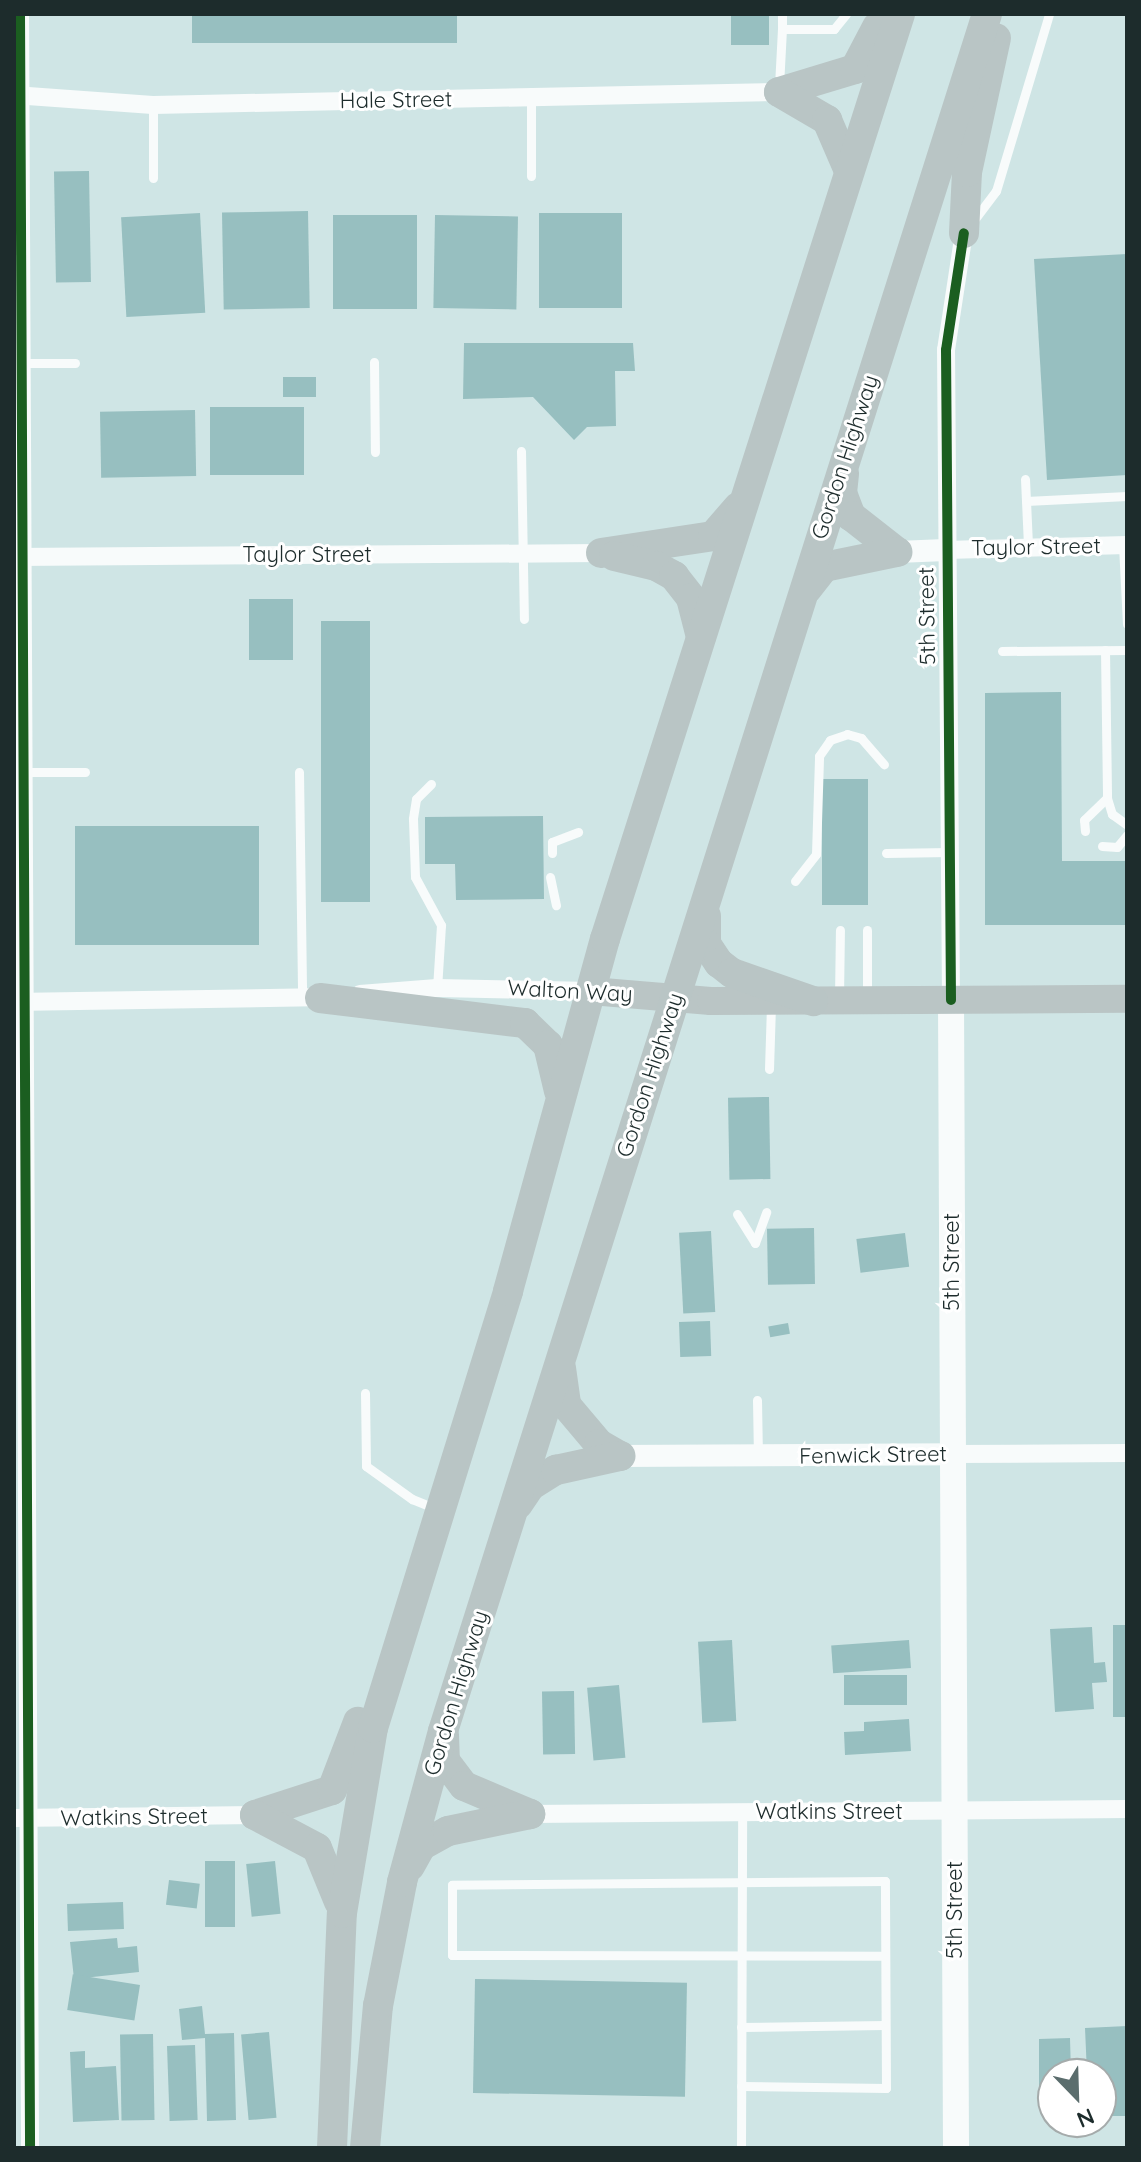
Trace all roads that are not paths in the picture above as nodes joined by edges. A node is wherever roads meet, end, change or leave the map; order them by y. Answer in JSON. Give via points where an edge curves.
{"nodes":[{"id":1,"x":20,"y":14,"type":"edge"},
{"id":2,"x":782,"y":14,"type":"edge"},
{"id":3,"x":846,"y":14,"type":"edge"},
{"id":4,"x":881,"y":14,"type":"edge"},
{"id":5,"x":900,"y":14,"type":"edge"},
{"id":6,"x":987,"y":14,"type":"edge"},
{"id":7,"x":1001,"y":14,"type":"edge"},
{"id":8,"x":1049,"y":14,"type":"edge"},
{"id":9,"x":782,"y":29,"type":"junction"},
{"id":10,"x":779,"y":92,"type":"junction"},
{"id":11,"x":17,"y":94,"type":"edge"},
{"id":12,"x":531,"y":97,"type":"junction"},
{"id":13,"x":153,"y":105,"type":"junction"},
{"id":14,"x":849,"y":171,"type":"junction"},
{"id":15,"x":531,"y":176,"type":"dead end"},
{"id":16,"x":153,"y":178,"type":"dead end"},
{"id":17,"x":964,"y":233,"type":"junction"},
{"id":18,"x":374,"y":362,"type":"dead end"},
{"id":19,"x":23,"y":363,"type":"junction"},
{"id":20,"x":75,"y":363,"type":"dead end"},
{"id":21,"x":521,"y":451,"type":"dead end"},
{"id":22,"x":375,"y":452,"type":"dead end"},
{"id":23,"x":846,"y":454,"type":"junction"},
{"id":24,"x":1025,"y":479,"type":"dead end"},
{"id":25,"x":746,"y":496,"type":"junction"},
{"id":26,"x":1127,"y":496,"type":"edge"},
{"id":27,"x":1026,"y":501,"type":"junction"},
{"id":28,"x":1125,"y":545,"type":"edge"},
{"id":29,"x":1028,"y":546,"type":"junction"},
{"id":30,"x":946,"y":550,"type":"junction"},
{"id":31,"x":897,"y":552,"type":"junction"},
{"id":32,"x":601,"y":553,"type":"junction"},
{"id":33,"x":523,"y":554,"type":"junction"},
{"id":34,"x":18,"y":557,"type":"edge"},
{"id":35,"x":797,"y":609,"type":"junction"},
{"id":36,"x":524,"y":619,"type":"dead end"},
{"id":37,"x":1127,"y":624,"type":"edge"},
{"id":38,"x":701,"y":637,"type":"junction"},
{"id":39,"x":1105,"y":650,"type":"junction"},
{"id":40,"x":1127,"y":650,"type":"edge"},
{"id":41,"x":1002,"y":651,"type":"dead end"},
{"id":42,"x":884,"y":764,"type":"dead end"},
{"id":43,"x":23,"y":772,"type":"junction"},
{"id":44,"x":85,"y":772,"type":"dead end"},
{"id":45,"x":299,"y":772,"type":"dead end"},
{"id":46,"x":431,"y":784,"type":"dead end"},
{"id":47,"x":1107,"y":798,"type":"junction"},
{"id":48,"x":1127,"y":825,"type":"edge"},
{"id":49,"x":1085,"y":831,"type":"dead end"},
{"id":50,"x":578,"y":832,"type":"dead end"},
{"id":51,"x":1127,"y":835,"type":"edge"},
{"id":52,"x":1102,"y":846,"type":"dead end"},
{"id":53,"x":949,"y":852,"type":"junction"},
{"id":54,"x":552,"y":853,"type":"dead end"},
{"id":55,"x":886,"y":853,"type":"dead end"},
{"id":56,"x":18,"y":868,"type":"edge"},
{"id":57,"x":550,"y":877,"type":"dead end"},
{"id":58,"x":795,"y":881,"type":"dead end"},
{"id":59,"x":710,"y":886,"type":"junction"},
{"id":60,"x":556,"y":905,"type":"dead end"},
{"id":61,"x":840,"y":930,"type":"dead end"},
{"id":62,"x":867,"y":930,"type":"dead end"},
{"id":63,"x":437,"y":988,"type":"junction"},
{"id":64,"x":591,"y":991,"type":"junction"},
{"id":65,"x":311,"y":998,"type":"junction"},
{"id":66,"x":675,"y":998,"type":"junction"},
{"id":67,"x":1127,"y":999,"type":"edge"},
{"id":68,"x":951,"y":1000,"type":"junction"},
{"id":69,"x":771,"y":1001,"type":"junction"},
{"id":70,"x":839,"y":1001,"type":"junction"},
{"id":71,"x":18,"y":1002,"type":"edge"},
{"id":72,"x":769,"y":1069,"type":"dead end"},
{"id":73,"x":560,"y":1096,"type":"junction"},
{"id":74,"x":766,"y":1212,"type":"dead end"},
{"id":75,"x":737,"y":1214,"type":"dead end"},
{"id":76,"x":562,"y":1354,"type":"junction"},
{"id":77,"x":20,"y":1378,"type":"edge"},
{"id":78,"x":365,"y":1393,"type":"dead end"},
{"id":79,"x":757,"y":1400,"type":"dead end"},
{"id":80,"x":1127,"y":1453,"type":"edge"},
{"id":81,"x":953,"y":1454,"type":"junction"},
{"id":82,"x":620,"y":1456,"type":"junction"},
{"id":83,"x":758,"y":1456,"type":"junction"},
{"id":84,"x":438,"y":1509,"type":"junction"},
{"id":85,"x":510,"y":1516,"type":"junction"},
{"id":86,"x":420,"y":1566,"type":"junction"},
{"id":87,"x":21,"y":1678,"type":"edge"},
{"id":88,"x":443,"y":1731,"type":"junction"},
{"id":89,"x":1127,"y":1809,"type":"edge"},
{"id":90,"x":954,"y":1811,"type":"junction"},
{"id":91,"x":742,"y":1812,"type":"junction"},
{"id":92,"x":530,"y":1814,"type":"junction"},
{"id":93,"x":255,"y":1815,"type":"junction"},
{"id":94,"x":21,"y":1818,"type":"edge"},
{"id":95,"x":402,"y":1882,"type":"junction"},
{"id":96,"x":742,"y":1882,"type":"junction"},
{"id":97,"x":342,"y":1913,"type":"junction"},
{"id":98,"x":742,"y":1955,"type":"junction"},
{"id":99,"x":885,"y":1956,"type":"junction"},
{"id":100,"x":885,"y":2025,"type":"junction"},
{"id":101,"x":741,"y":2027,"type":"junction"},
{"id":102,"x":741,"y":2086,"type":"junction"},
{"id":103,"x":30,"y":2148,"type":"edge"},
{"id":104,"x":332,"y":2148,"type":"edge"},
{"id":105,"x":365,"y":2148,"type":"edge"},
{"id":106,"x":741,"y":2148,"type":"edge"},
{"id":107,"x":956,"y":2148,"type":"edge"}],
"edges":[{"from":1,"to":11,"type":"street"},
{"from":2,"to":9,"type":"lane"},
{"from":3,"to":9,"type":"lane","via":[[834,29]]},
{"from":4,"to":10,"type":"highway","via":[[863,63]]},
{"from":5,"to":14,"type":"highway"},
{"from":6,"to":23,"type":"highway","name":"Gordon Highway"},
{"from":7,"to":17,"type":"highway","via":[[967,172]]},
{"from":8,"to":17,"type":"lane","via":[[996,191]]},
{"from":9,"to":10,"type":"lane"},
{"from":10,"to":12,"type":"street","name":"Hale Street"},
{"from":10,"to":14,"type":"highway","via":[[827,120]]},
{"from":11,"to":13,"type":"street","name":"Hale Street"},
{"from":11,"to":19,"type":"street"},
{"from":12,"to":13,"type":"street","name":"Hale Street"},
{"from":12,"to":15,"type":"lane"},
{"from":13,"to":16,"type":"lane"},
{"from":14,"to":25,"type":"highway","via":[[836,226]]},
{"from":17,"to":30,"type":"street","name":"5th Street","via":[[946,350]]},
{"from":18,"to":22,"type":"lane"},
{"from":19,"to":20,"type":"lane"},
{"from":19,"to":34,"type":"street"},
{"from":21,"to":33,"type":"lane"},
{"from":23,"to":31,"type":"highway","via":[[842,493],[851,516]]},
{"from":23,"to":35,"type":"highway","name":"Gordon Highway"},
{"from":24,"to":27,"type":"lane"},
{"from":25,"to":32,"type":"highway","via":[[713,536]]},
{"from":25,"to":38,"type":"highway"},
{"from":26,"to":27,"type":"lane"},
{"from":27,"to":29,"type":"lane"},
{"from":28,"to":29,"type":"street","name":"Taylor Street"},
{"from":28,"to":37,"type":"lane"},
{"from":29,"to":30,"type":"street","name":"Taylor Street"},
{"from":30,"to":31,"type":"street","name":"Taylor Street"},
{"from":30,"to":53,"type":"street","name":"5th Street"},
{"from":31,"to":35,"type":"highway","via":[[824,567]]},
{"from":32,"to":33,"type":"street","name":"Taylor Street"},
{"from":32,"to":38,"type":"highway","via":[[656,566],[674,576],[697,613]]},
{"from":33,"to":34,"type":"street","name":"Taylor Street"},
{"from":33,"to":36,"type":"lane"},
{"from":34,"to":43,"type":"street"},
{"from":35,"to":59,"type":"highway","name":"Gordon Highway"},
{"from":38,"to":64,"type":"highway"},
{"from":39,"to":40,"type":"lane"},
{"from":39,"to":41,"type":"lane"},
{"from":39,"to":47,"type":"lane"},
{"from":42,"to":58,"type":"lane","via":[[861,738],[847,734],[830,740],[819,756],[816,854]]},
{"from":43,"to":44,"type":"lane"},
{"from":43,"to":56,"type":"street"},
{"from":45,"to":65,"type":"lane"},
{"from":46,"to":63,"type":"lane","via":[[416,799],[413,819],[415,877],[441,925]]},
{"from":47,"to":48,"type":"lane","via":[[1112,814]]},
{"from":47,"to":49,"type":"lane","via":[[1084,820]]},
{"from":50,"to":54,"type":"lane","via":[[552,842]]},
{"from":51,"to":52,"type":"lane","via":[[1117,847]]},
{"from":53,"to":55,"type":"lane"},
{"from":53,"to":68,"type":"street","name":"5th Street"},
{"from":56,"to":71,"type":"street"},
{"from":57,"to":60,"type":"lane"},
{"from":59,"to":66,"type":"highway","name":"Gordon Highway"},
{"from":59,"to":70,"type":"highway","via":[[704,931],[712,956],[732,973]]},
{"from":61,"to":70,"type":"lane"},
{"from":62,"to":70,"type":"lane"},
{"from":63,"to":64,"type":"street","name":"Walton Way"},
{"from":63,"to":65,"type":"street","name":"Walton Way"},
{"from":64,"to":66,"type":"main road","name":"Walton Way"},
{"from":64,"to":73,"type":"highway"},
{"from":65,"to":71,"type":"street","name":"Walton Way"},
{"from":65,"to":73,"type":"highway","via":[[525,1023],[548,1045]]},
{"from":66,"to":69,"type":"main road","name":"Walton Way"},
{"from":66,"to":76,"type":"highway","name":"Gordon Highway"},
{"from":67,"to":68,"type":"main road","name":"Walton Way"},
{"from":68,"to":70,"type":"main road","name":"Walton Way"},
{"from":68,"to":81,"type":"main road","name":"5th Street"},
{"from":69,"to":70,"type":"main road","name":"Walton Way"},
{"from":69,"to":72,"type":"lane"},
{"from":71,"to":77,"type":"street"},
{"from":73,"to":84,"type":"highway","via":[[508,1291]]},
{"from":74,"to":75,"type":"lane","via":[[755,1243]]},
{"from":76,"to":82,"type":"highway","via":[[560,1393],[566,1405],[599,1444]]},
{"from":76,"to":85,"type":"highway","name":"Gordon Highway"},
{"from":77,"to":87,"type":"street"},
{"from":78,"to":84,"type":"lane","via":[[366,1466],[412,1499]]},
{"from":79,"to":83,"type":"lane"},
{"from":80,"to":81,"type":"street","name":"Fenwick Street"},
{"from":81,"to":83,"type":"street","name":"Fenwick Street"},
{"from":81,"to":90,"type":"main road","name":"5th Street"},
{"from":82,"to":83,"type":"street","name":"Fenwick Street"},
{"from":82,"to":85,"type":"highway","via":[[542,1476]]},
{"from":84,"to":86,"type":"highway"},
{"from":85,"to":88,"type":"highway","name":"Gordon Highway"},
{"from":86,"to":93,"type":"highway","via":[[382,1645],[332,1790]]},
{"from":86,"to":97,"type":"highway","via":[[373,1728]]},
{"from":87,"to":94,"type":"street"},
{"from":88,"to":92,"type":"highway","via":[[445,1761],[464,1786]]},
{"from":88,"to":95,"type":"highway","name":"Gordon Highway"},
{"from":89,"to":90,"type":"street","name":"Watkins Street"},
{"from":90,"to":91,"type":"street","name":"Watkins Street"},
{"from":90,"to":107,"type":"main road","name":"5th Street"},
{"from":91,"to":92,"type":"street","name":"Watkins Street"},
{"from":91,"to":96,"type":"lane"},
{"from":92,"to":95,"type":"highway","via":[[432,1838],[421,1846]]},
{"from":93,"to":94,"type":"street","name":"Watkins Street"},
{"from":93,"to":97,"type":"highway","via":[[317,1848]]},
{"from":94,"to":103,"type":"street"},
{"from":95,"to":105,"type":"highway","name":"Gordon Highway","via":[[378,2006]]},
{"from":96,"to":98,"type":"lane"},
{"from":96,"to":98,"type":"lane","via":[[452,1885],[452,1955]]},
{"from":96,"to":99,"type":"lane","via":[[885,1881]]},
{"from":97,"to":104,"type":"highway"},
{"from":98,"to":99,"type":"lane"},
{"from":98,"to":101,"type":"lane"},
{"from":99,"to":100,"type":"lane"},
{"from":100,"to":101,"type":"lane"},
{"from":100,"to":102,"type":"lane","via":[[886,2088]]},
{"from":101,"to":102,"type":"lane"},
{"from":102,"to":106,"type":"lane"}]}
